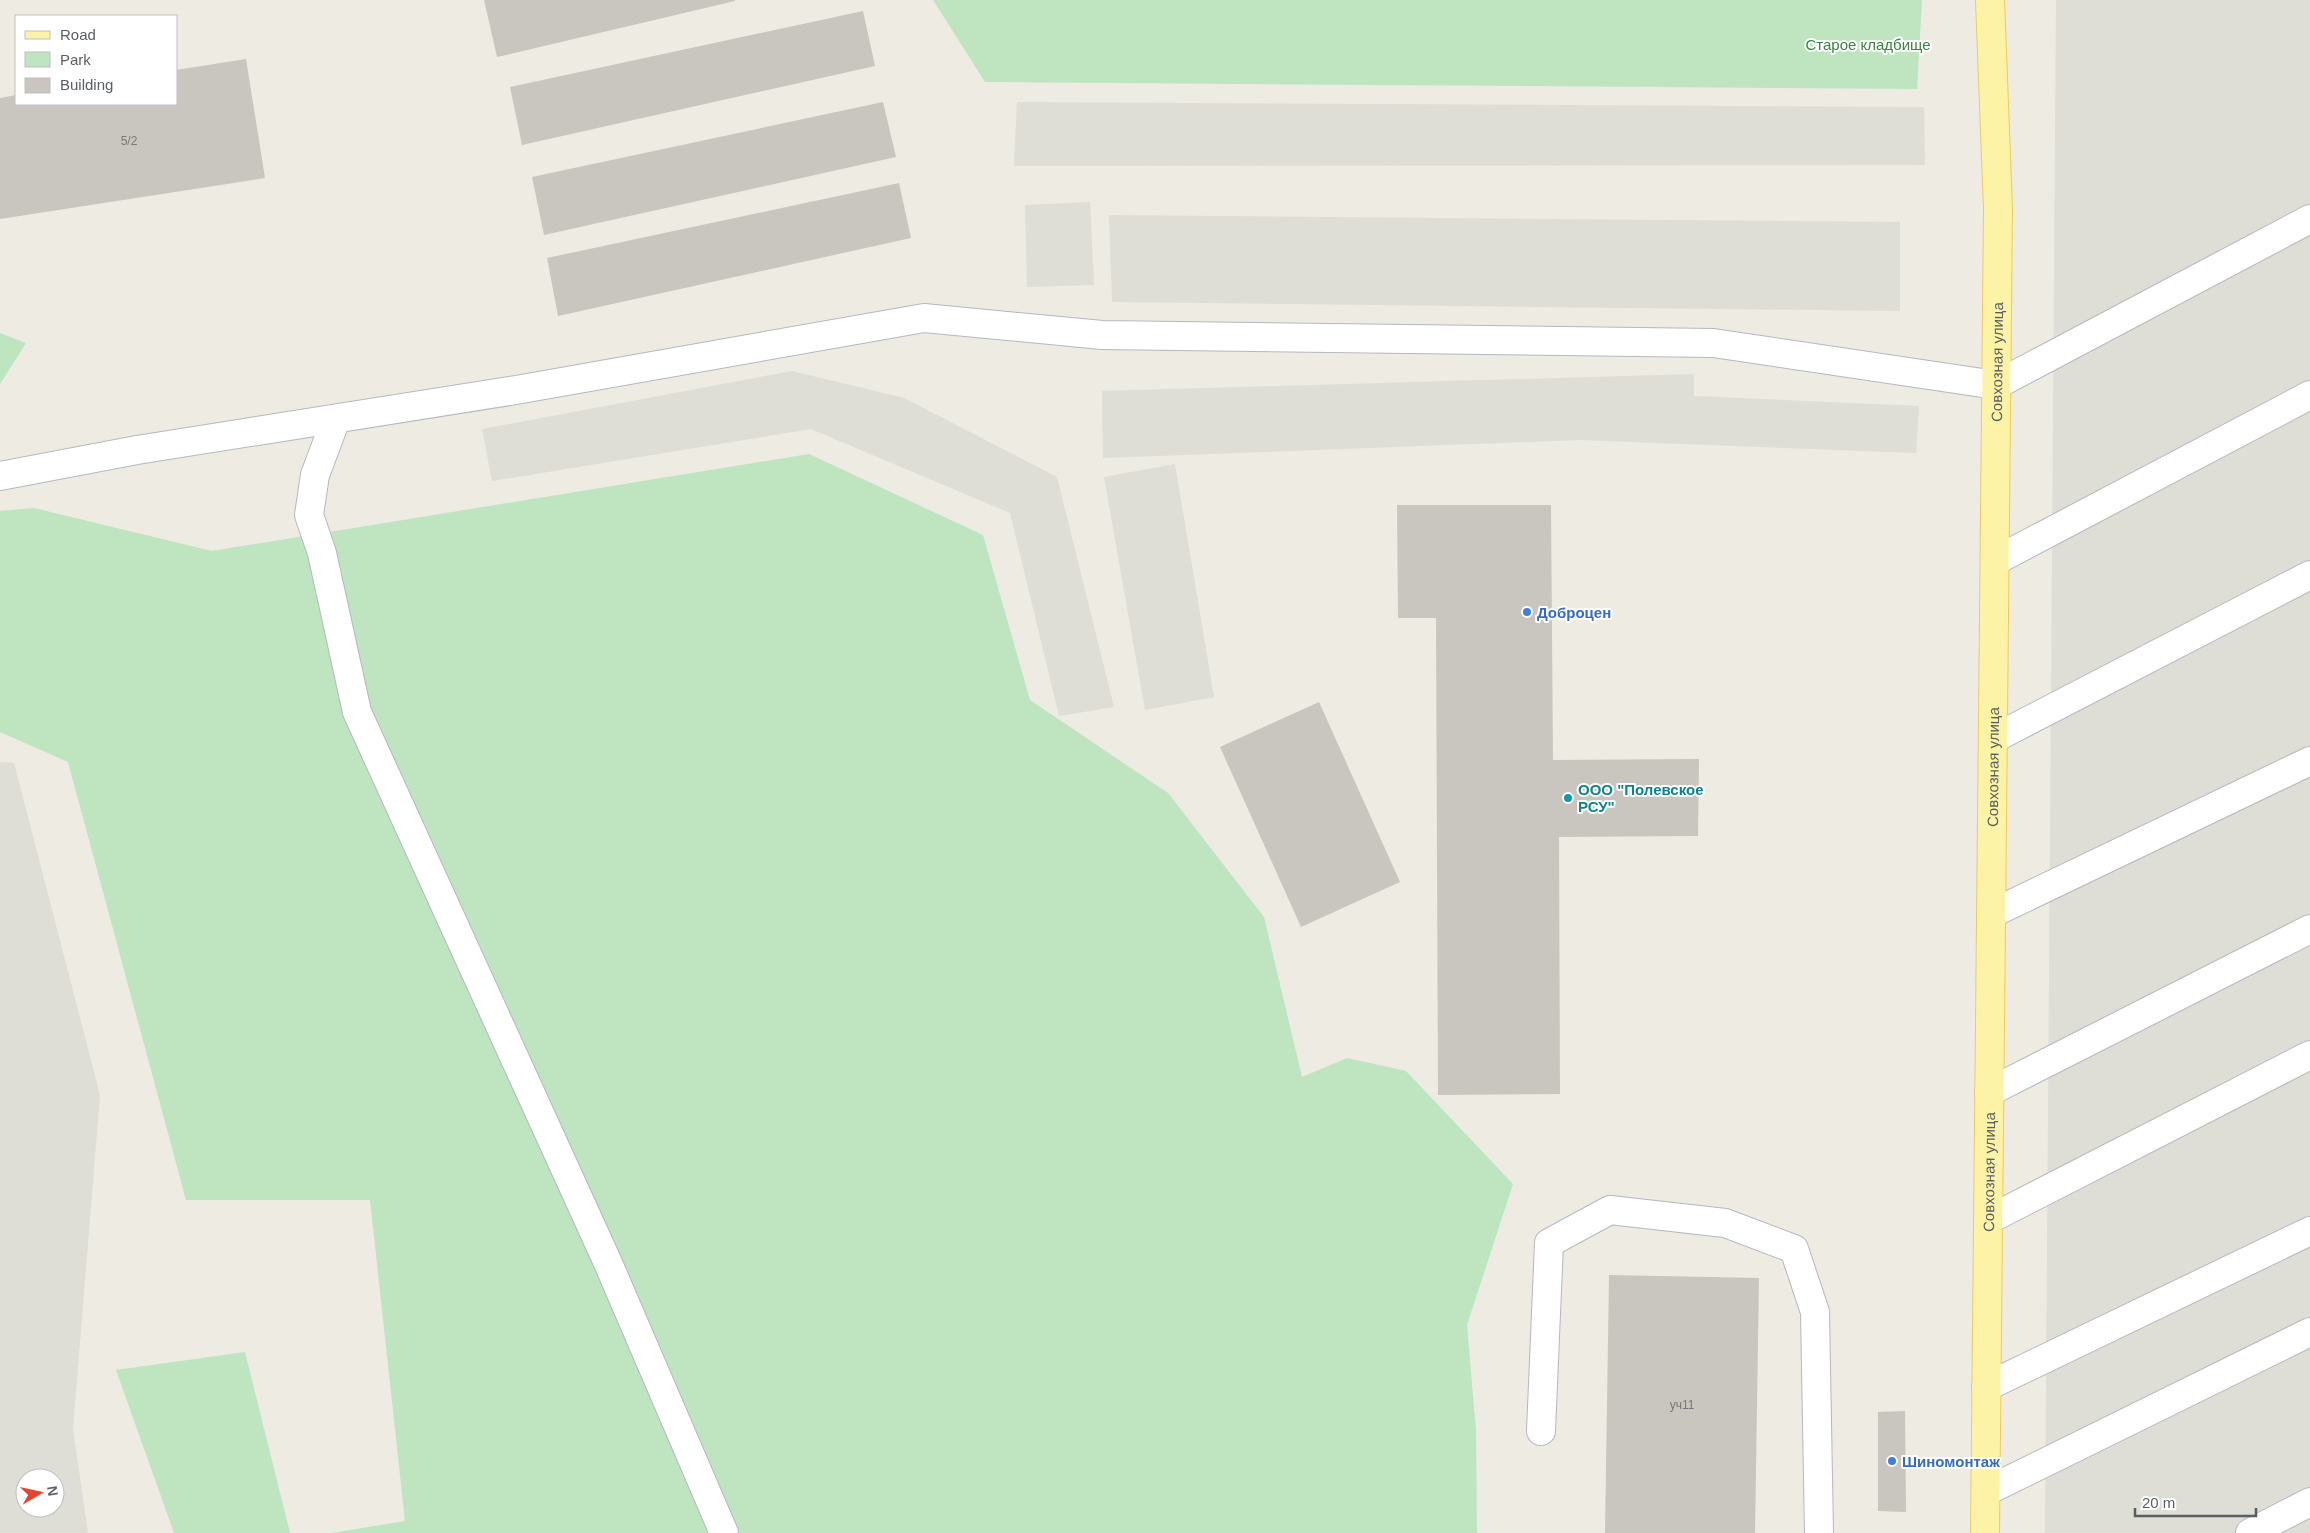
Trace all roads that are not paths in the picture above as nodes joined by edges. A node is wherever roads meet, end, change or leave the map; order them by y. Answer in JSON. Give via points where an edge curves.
{"nodes":[{"id":1,"x":1990,"y":0,"type":"edge"},
{"id":2,"x":2310,"y":219,"type":"edge"},
{"id":3,"x":1996,"y":385,"type":"junction"},
{"id":4,"x":2310,"y":395,"type":"edge"},
{"id":5,"x":336,"y":419,"type":"junction"},
{"id":6,"x":0,"y":476,"type":"edge"},
{"id":7,"x":1995,"y":560,"type":"junction"},
{"id":8,"x":2310,"y":575,"type":"edge"},
{"id":9,"x":1993,"y":739,"type":"junction"},
{"id":10,"x":2310,"y":761,"type":"edge"},
{"id":11,"x":1991,"y":914,"type":"junction"},
{"id":12,"x":2310,"y":929,"type":"edge"},
{"id":13,"x":2310,"y":1055,"type":"edge"},
{"id":14,"x":1990,"y":1092,"type":"junction"},
{"id":15,"x":1988,"y":1220,"type":"junction"},
{"id":16,"x":2310,"y":1231,"type":"edge"},
{"id":17,"x":2310,"y":1332,"type":"edge"},
{"id":18,"x":1986,"y":1387,"type":"junction"},
{"id":19,"x":1542,"y":1431,"type":"dead end"},
{"id":20,"x":1987,"y":1491,"type":"junction"},
{"id":21,"x":2310,"y":1502,"type":"edge"},
{"id":22,"x":724,"y":1533,"type":"edge"},
{"id":23,"x":1819,"y":1533,"type":"edge"},
{"id":24,"x":1986,"y":1533,"type":"edge"},
{"id":25,"x":2250,"y":1533,"type":"edge"}],
"edges":[{"from":1,"to":3,"type":"main road","name":"Совхозная улица","via":[[1998,209]]},
{"from":2,"to":3,"type":"lane"},
{"from":3,"to":5,"type":"lane","via":[[1713,343],[1102,334],[924,318]]},
{"from":3,"to":7,"type":"main road","name":"Совхозная улица"},
{"from":4,"to":7,"type":"lane"},
{"from":5,"to":6,"type":"lane","via":[[137,450]]},
{"from":5,"to":22,"type":"lane","via":[[315,475],[309,515],[322,553],[357,712],[608,1263]]},
{"from":7,"to":9,"type":"main road","name":"Совхозная улица"},
{"from":8,"to":9,"type":"lane"},
{"from":9,"to":11,"type":"main road","name":"Совхозная улица"},
{"from":10,"to":11,"type":"lane"},
{"from":11,"to":14,"type":"main road","name":"Совхозная улица"},
{"from":12,"to":14,"type":"lane"},
{"from":13,"to":15,"type":"lane"},
{"from":14,"to":15,"type":"main road","name":"Совхозная улица"},
{"from":15,"to":18,"type":"main road","name":"Совхозная улица"},
{"from":16,"to":18,"type":"lane"},
{"from":17,"to":20,"type":"lane"},
{"from":18,"to":20,"type":"main road","name":"Совхозная улица"},
{"from":19,"to":23,"type":"lane","via":[[1549,1244],[1610,1210],[1725,1224],[1794,1249],[1815,1312]]},
{"from":20,"to":24,"type":"main road","name":"Совхозная улица"},
{"from":21,"to":25,"type":"lane"}]}
